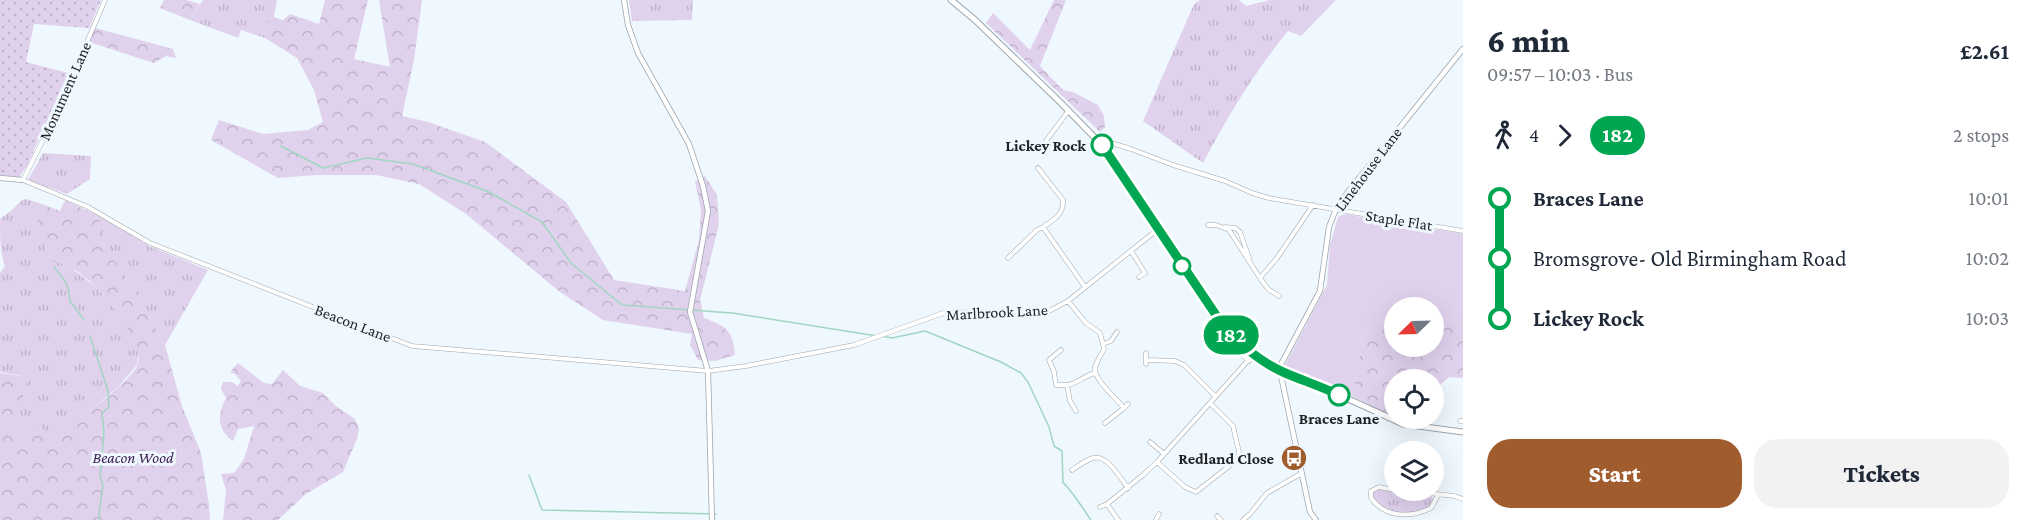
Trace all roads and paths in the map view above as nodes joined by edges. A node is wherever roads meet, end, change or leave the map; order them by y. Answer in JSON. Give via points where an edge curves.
{"nodes":[{"id":1,"x":105,"y":0,"type":"edge"},
{"id":2,"x":624,"y":0,"type":"edge"},
{"id":3,"x":951,"y":0,"type":"edge"},
{"id":4,"x":1463,"y":49,"type":"edge"},
{"id":5,"x":1069,"y":110,"type":"junction"},
{"id":6,"x":1018,"y":145,"type":"dead end"},
{"id":7,"x":1102,"y":145,"type":"junction"},
{"id":8,"x":1038,"y":168,"type":"dead end"},
{"id":9,"x":0,"y":178,"type":"edge"},
{"id":10,"x":23,"y":180,"type":"junction"},
{"id":11,"x":1313,"y":205,"type":"junction"},
{"id":12,"x":1336,"y":209,"type":"junction"},
{"id":13,"x":1208,"y":225,"type":"dead end"},
{"id":14,"x":1043,"y":227,"type":"junction"},
{"id":15,"x":1225,"y":227,"type":"junction"},
{"id":16,"x":1158,"y":230,"type":"junction"},
{"id":17,"x":1463,"y":231,"type":"edge"},
{"id":18,"x":1131,"y":251,"type":"junction"},
{"id":19,"x":1008,"y":258,"type":"dead end"},
{"id":20,"x":1250,"y":263,"type":"junction"},
{"id":21,"x":1139,"y":277,"type":"dead end"},
{"id":22,"x":1260,"y":278,"type":"junction"},
{"id":23,"x":1085,"y":287,"type":"junction"},
{"id":24,"x":1279,"y":296,"type":"dead end"},
{"id":25,"x":1068,"y":301,"type":"junction"},
{"id":26,"x":1224,"y":327,"type":"junction"},
{"id":27,"x":1117,"y":332,"type":"dead end"},
{"id":28,"x":1104,"y":344,"type":"junction"},
{"id":29,"x":1061,"y":350,"type":"dead end"},
{"id":30,"x":1146,"y":353,"type":"dead end"},
{"id":31,"x":1253,"y":355,"type":"junction"},
{"id":32,"x":1249,"y":361,"type":"junction"},
{"id":33,"x":1279,"y":370,"type":"junction"},
{"id":34,"x":708,"y":371,"type":"junction"},
{"id":35,"x":1095,"y":373,"type":"junction"},
{"id":36,"x":1056,"y":385,"type":"junction"},
{"id":37,"x":1067,"y":385,"type":"junction"},
{"id":38,"x":1048,"y":386,"type":"dead end"},
{"id":39,"x":1215,"y":396,"type":"junction"},
{"id":40,"x":1210,"y":403,"type":"junction"},
{"id":41,"x":1128,"y":404,"type":"dead end"},
{"id":42,"x":1124,"y":408,"type":"junction"},
{"id":43,"x":1076,"y":411,"type":"dead end"},
{"id":44,"x":1108,"y":422,"type":"dead end"},
{"id":45,"x":1463,"y":432,"type":"edge"},
{"id":46,"x":1150,"y":442,"type":"dead end"},
{"id":47,"x":1163,"y":453,"type":"junction"},
{"id":48,"x":1156,"y":462,"type":"junction"},
{"id":49,"x":1072,"y":470,"type":"dead end"},
{"id":50,"x":1302,"y":473,"type":"junction"},
{"id":51,"x":1128,"y":488,"type":"junction"},
{"id":52,"x":1384,"y":489,"type":"edge"},
{"id":53,"x":1444,"y":495,"type":"edge"},
{"id":54,"x":1463,"y":500,"type":"edge"},
{"id":55,"x":1435,"y":501,"type":"edge"},
{"id":56,"x":1107,"y":504,"type":"junction"},
{"id":57,"x":1100,"y":507,"type":"dead end"},
{"id":58,"x":1159,"y":514,"type":"dead end"},
{"id":59,"x":712,"y":520,"type":"edge"},
{"id":60,"x":1118,"y":520,"type":"edge"},
{"id":61,"x":1156,"y":520,"type":"edge"},
{"id":62,"x":1243,"y":520,"type":"edge"},
{"id":63,"x":1316,"y":520,"type":"edge"}],
"edges":[{"from":1,"to":10,"type":"street","name":"Monument Lane"},
{"from":2,"to":34,"type":"street","via":[[638,53],[689,144],[705,194],[708,211],[690,312]]},
{"from":3,"to":5,"type":"main road"},
{"from":4,"to":12,"type":"street","name":"Linehouse Lane"},
{"from":5,"to":6,"type":"street","via":[[1040,149]]},
{"from":5,"to":7,"type":"main road"},
{"from":7,"to":11,"type":"street","via":[[1108,142],[1131,149],[1252,193]]},
{"from":7,"to":16,"type":"main road"},
{"from":8,"to":14,"type":"street","via":[[1064,205],[1059,216]]},
{"from":9,"to":10,"type":"street"},
{"from":10,"to":34,"type":"street","name":"Beacon Lane","via":[[88,207],[150,243],[412,346]]},
{"from":11,"to":12,"type":"street"},
{"from":11,"to":22,"type":"street"},
{"from":12,"to":17,"type":"street","name":"Staple Flat"},
{"from":12,"to":33,"type":"street","name":"Linehouse Lane","via":[[1329,227],[1320,291]]},
{"from":13,"to":15,"type":"street"},
{"from":14,"to":19,"type":"street"},
{"from":14,"to":23,"type":"street"},
{"from":15,"to":20,"type":"street"},
{"from":15,"to":20,"type":"street","via":[[1240,232]]},
{"from":16,"to":18,"type":"street","name":"Marlbrook Lane"},
{"from":16,"to":26,"type":"main road"},
{"from":18,"to":21,"type":"street","via":[[1145,273]]},
{"from":18,"to":23,"type":"street","name":"Marlbrook Lane"},
{"from":20,"to":22,"type":"street"},
{"from":22,"to":24,"type":"street","via":[[1268,290]]},
{"from":23,"to":25,"type":"street","name":"Marlbrook Lane"},
{"from":25,"to":28,"type":"street","via":[[1100,333]]},
{"from":25,"to":34,"type":"street","name":"Marlbrook Lane","via":[[1049,311],[1025,314],[946,312],[854,345]]},
{"from":26,"to":31,"type":"main road"},
{"from":26,"to":32,"type":"street","via":[[1219,334]]},
{"from":27,"to":28,"type":"street"},
{"from":28,"to":35,"type":"street"},
{"from":29,"to":36,"type":"street","via":[[1046,361],[1054,372]]},
{"from":30,"to":39,"type":"street","via":[[1147,362],[1175,361],[1184,365]]},
{"from":31,"to":32,"type":"street"},
{"from":31,"to":33,"type":"main road"},
{"from":32,"to":39,"type":"street"},
{"from":33,"to":45,"type":"main road","via":[[1403,424]]},
{"from":33,"to":50,"type":"street"},
{"from":34,"to":59,"type":"street"},
{"from":35,"to":37,"type":"street"},
{"from":35,"to":42,"type":"street"},
{"from":36,"to":37,"type":"street"},
{"from":36,"to":38,"type":"street"},
{"from":37,"to":43,"type":"street"},
{"from":39,"to":40,"type":"street"},
{"from":40,"to":47,"type":"street"},
{"from":40,"to":48,"type":"street","via":[[1233,426],[1237,460],[1196,492]]},
{"from":41,"to":42,"type":"street"},
{"from":42,"to":44,"type":"street"},
{"from":46,"to":47,"type":"street"},
{"from":47,"to":48,"type":"street"},
{"from":48,"to":51,"type":"street"},
{"from":49,"to":51,"type":"street","via":[[1100,458]]},
{"from":50,"to":62,"type":"street","via":[[1267,493]]},
{"from":50,"to":63,"type":"street","via":[[1310,512]]},
{"from":51,"to":56,"type":"street"},
{"from":52,"to":55,"type":"street","via":[[1371,491],[1371,498],[1389,513],[1414,514],[1431,508]]},
{"from":53,"to":54,"type":"street"},
{"from":56,"to":57,"type":"street"},
{"from":56,"to":60,"type":"street"},
{"from":58,"to":61,"type":"street"}]}
